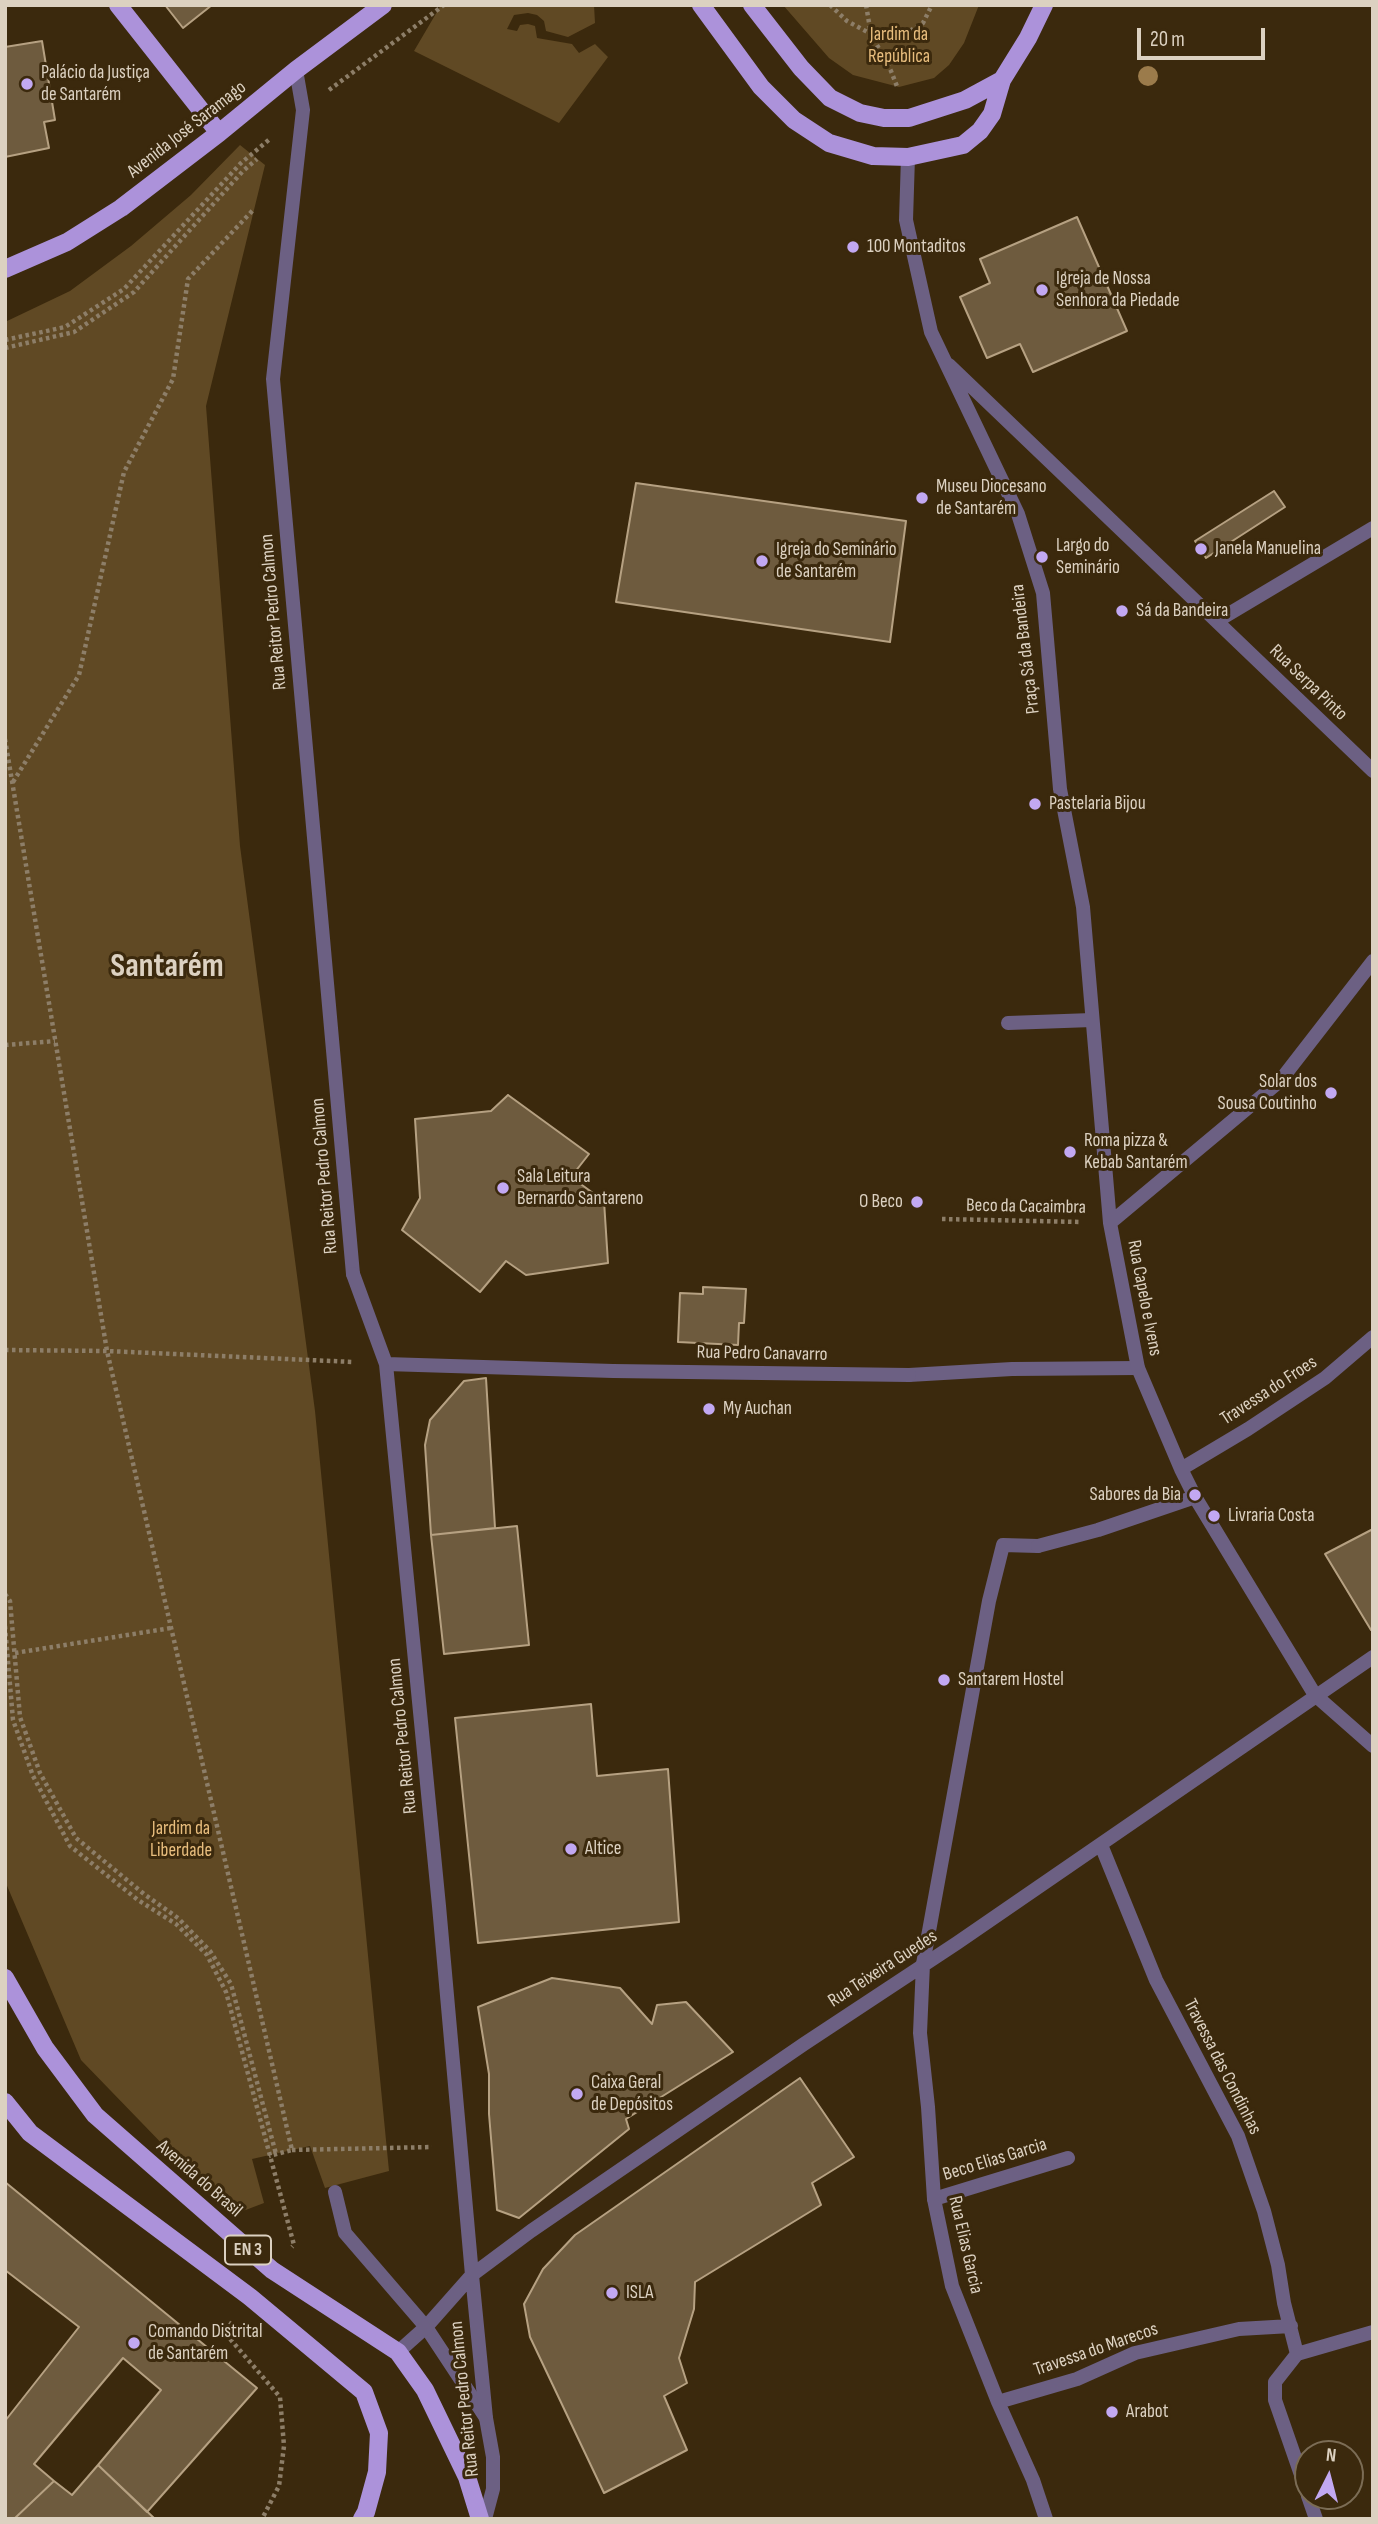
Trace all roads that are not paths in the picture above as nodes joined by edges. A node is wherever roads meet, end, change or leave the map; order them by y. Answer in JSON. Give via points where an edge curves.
{"nodes":[{"id":1,"x":118,"y":5,"type":"edge"},
{"id":2,"x":383,"y":5,"type":"edge"},
{"id":3,"x":701,"y":5,"type":"edge"},
{"id":4,"x":752,"y":5,"type":"edge"},
{"id":5,"x":1044,"y":5,"type":"edge"},
{"id":6,"x":296,"y":70,"type":"junction"},
{"id":7,"x":1002,"y":79,"type":"junction"},
{"id":8,"x":219,"y":133,"type":"junction"},
{"id":9,"x":908,"y":157,"type":"junction"},
{"id":10,"x":5,"y":269,"type":"edge"},
{"id":11,"x":941,"y":357,"type":"junction"},
{"id":12,"x":1373,"y":528,"type":"edge"},
{"id":13,"x":1217,"y":621,"type":"junction"},
{"id":14,"x":1373,"y":771,"type":"edge"},
{"id":15,"x":1060,"y":789,"type":"joint"},
{"id":16,"x":1373,"y":961,"type":"edge"},
{"id":17,"x":1092,"y":1020,"type":"junction"},
{"id":18,"x":1008,"y":1023,"type":"dead end"},
{"id":19,"x":1110,"y":1223,"type":"junction"},
{"id":20,"x":1373,"y":1337,"type":"edge"},
{"id":21,"x":386,"y":1364,"type":"junction"},
{"id":22,"x":1139,"y":1368,"type":"junction"},
{"id":23,"x":1181,"y":1469,"type":"junction"},
{"id":24,"x":1195,"y":1497,"type":"junction"},
{"id":25,"x":1373,"y":1657,"type":"edge"},
{"id":26,"x":1315,"y":1695,"type":"junction"},
{"id":27,"x":1373,"y":1746,"type":"edge"},
{"id":28,"x":1101,"y":1845,"type":"junction"},
{"id":29,"x":923,"y":1964,"type":"junction"},
{"id":30,"x":5,"y":1978,"type":"edge"},
{"id":31,"x":5,"y":2102,"type":"edge"},
{"id":32,"x":1068,"y":2158,"type":"dead end"},
{"id":33,"x":335,"y":2192,"type":"dead end"},
{"id":34,"x":934,"y":2199,"type":"junction"},
{"id":35,"x":472,"y":2274,"type":"junction"},
{"id":36,"x":1291,"y":2326,"type":"junction"},
{"id":37,"x":426,"y":2327,"type":"junction"},
{"id":38,"x":1373,"y":2332,"type":"edge"},
{"id":39,"x":398,"y":2351,"type":"junction"},
{"id":40,"x":1297,"y":2354,"type":"junction"},
{"id":41,"x":998,"y":2402,"type":"junction"},
{"id":42,"x":486,"y":2418,"type":"junction"},
{"id":43,"x":1294,"y":2455,"type":"edge"},
{"id":44,"x":362,"y":2519,"type":"edge"},
{"id":45,"x":483,"y":2519,"type":"edge"},
{"id":46,"x":1046,"y":2519,"type":"edge"}],
"edges":[{"from":1,"to":8,"type":"main road"},
{"from":2,"to":6,"type":"main road","name":"Avenida José Saramago"},
{"from":3,"to":9,"type":"main road","via":[[761,87],[810,133],[873,156]]},
{"from":4,"to":7,"type":"main road","via":[[830,98],[860,113],[909,118],[965,100]]},
{"from":5,"to":7,"type":"main road"},
{"from":6,"to":8,"type":"main road","name":"Avenida José Saramago"},
{"from":6,"to":21,"type":"street","name":"Rua Reitor Pedro Calmon","via":[[303,110],[273,379],[353,1274]]},
{"from":7,"to":9,"type":"main road","via":[[992,114],[980,131],[963,145]]},
{"from":8,"to":10,"type":"main road","name":"Avenida José Saramago","via":[[121,208],[66,242]]},
{"from":9,"to":11,"type":"street","name":"Praça Sá da Bandeira","via":[[906,220],[930,332]]},
{"from":11,"to":13,"type":"street","name":"Rua Serpa Pinto"},
{"from":11,"to":15,"type":"street","name":"Praça Sá da Bandeira","via":[[1018,514],[1043,593]]},
{"from":12,"to":13,"type":"street"},
{"from":13,"to":14,"type":"street","name":"Rua Serpa Pinto"},
{"from":15,"to":17,"type":"street","name":"Rua Capelo e Ivens","via":[[1083,907]]},
{"from":16,"to":19,"type":"street","via":[[1280,1081]]},
{"from":17,"to":18,"type":"street"},
{"from":17,"to":19,"type":"street","name":"Rua Capelo e Ivens"},
{"from":19,"to":22,"type":"street","name":"Rua Capelo e Ivens"},
{"from":20,"to":23,"type":"street","name":"Travessa do Froes","via":[[1325,1378]]},
{"from":21,"to":22,"type":"street","name":"Rua Pedro Canavarro","via":[[908,1375]]},
{"from":21,"to":35,"type":"street","name":"Rua Reitor Pedro Calmon"},
{"from":22,"to":23,"type":"street","name":"Rua Capelo e Ivens"},
{"from":23,"to":24,"type":"street","name":"Rua Capelo e Ivens"},
{"from":24,"to":26,"type":"street","name":"Rua Capelo e Ivens"},
{"from":24,"to":29,"type":"street","name":"Rua Elias Garcia","via":[[1038,1546],[1003,1545]]},
{"from":25,"to":26,"type":"street","name":"Rua Teixeira Guedes"},
{"from":26,"to":27,"type":"street","name":"Rua Capelo e Ivens"},
{"from":26,"to":28,"type":"street","name":"Rua Teixeira Guedes"},
{"from":28,"to":29,"type":"street","name":"Rua Teixeira Guedes"},
{"from":28,"to":36,"type":"street","name":"Travessa das Condinhas","via":[[1156,1980],[1238,2136],[1264,2211]]},
{"from":29,"to":34,"type":"street","name":"Rua Elias Garcia","via":[[920,2033]]},
{"from":29,"to":35,"type":"street","name":"Rua Teixeira Guedes"},
{"from":30,"to":39,"type":"main road","name":"Avenida do Brasil","number":"EN 3","via":[[45,2048],[94,2115],[272,2270]]},
{"from":31,"to":44,"type":"main road","number":"EN 3","via":[[30,2133],[250,2297],[364,2392],[379,2433],[377,2472]]},
{"from":32,"to":34,"type":"street","name":"Beco Elias Garcia"},
{"from":33,"to":37,"type":"street","via":[[345,2233]]},
{"from":34,"to":41,"type":"street","name":"Rua Elias Garcia","via":[[952,2287]]},
{"from":35,"to":37,"type":"street","name":"Rua Reitor Pedro Calmon"},
{"from":35,"to":42,"type":"street","name":"Rua Reitor Pedro Calmon"},
{"from":36,"to":40,"type":"street","name":"Travessa das Condinhas"},
{"from":36,"to":41,"type":"street","name":"Travessa do Marecos","via":[[1239,2329],[1135,2353],[1077,2379]]},
{"from":37,"to":39,"type":"street","name":"Rua Reitor Pedro Calmon"},
{"from":37,"to":42,"type":"street"},
{"from":38,"to":40,"type":"street"},
{"from":39,"to":45,"type":"main road","name":"Avenida do Brasil","number":"EN 3","via":[[431,2402]]},
{"from":40,"to":43,"type":"street","via":[[1275,2382],[1275,2400]]},
{"from":41,"to":46,"type":"street","name":"Rua Elias Garcia"},
{"from":42,"to":45,"type":"street","name":"Rua Reitor Pedro Calmon","via":[[493,2489]]}]}
